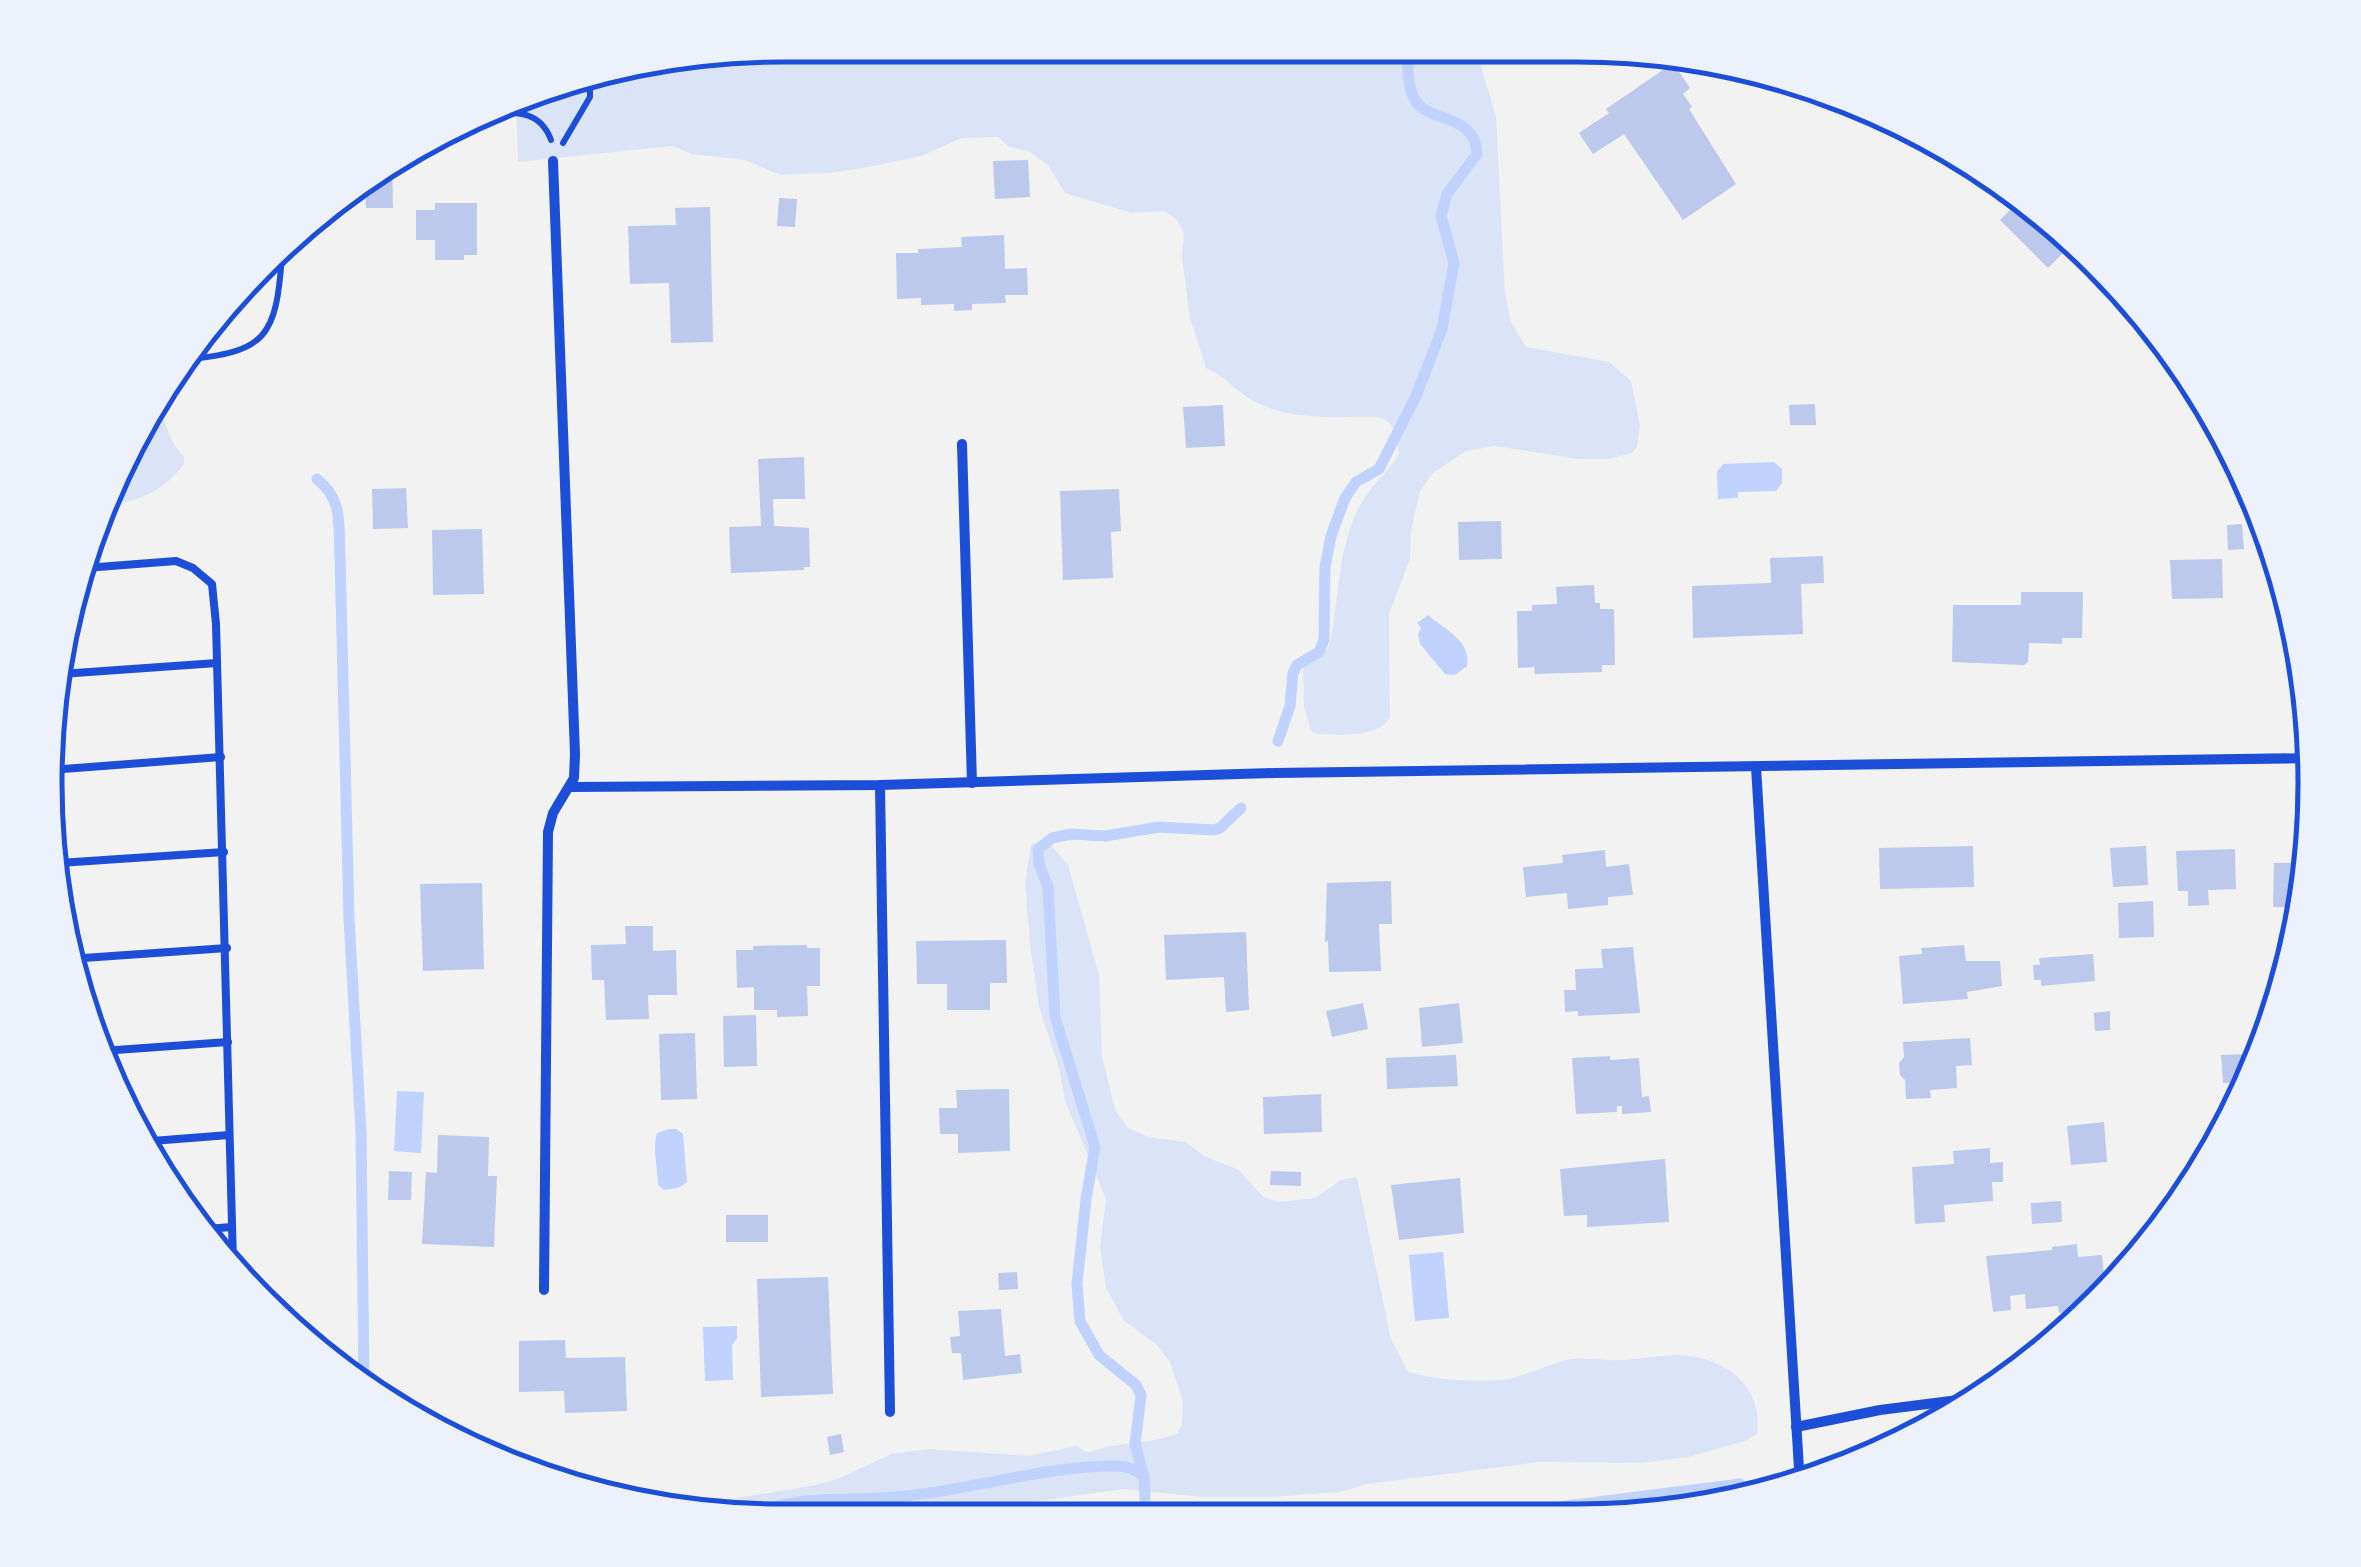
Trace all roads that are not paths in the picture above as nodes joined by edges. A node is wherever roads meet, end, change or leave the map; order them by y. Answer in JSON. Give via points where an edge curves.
{"nodes":[{"id":1,"x":553,"y":161,"type":"road end"},
{"id":2,"x":962,"y":444,"type":"dead end"},
{"id":3,"x":96,"y":567,"type":"edge"},
{"id":4,"x":217,"y":662,"type":"junction"},
{"id":5,"x":71,"y":673,"type":"edge"},
{"id":6,"x":221,"y":757,"type":"junction"},
{"id":7,"x":2297,"y":758,"type":"edge"},
{"id":8,"x":1756,"y":768,"type":"junction"},
{"id":9,"x":63,"y":769,"type":"edge"},
{"id":10,"x":972,"y":783,"type":"junction"},
{"id":11,"x":880,"y":785,"type":"junction"},
{"id":12,"x":570,"y":787,"type":"junction"},
{"id":13,"x":224,"y":852,"type":"junction"},
{"id":14,"x":67,"y":862,"type":"edge"},
{"id":15,"x":227,"y":948,"type":"junction"},
{"id":16,"x":84,"y":958,"type":"edge"},
{"id":17,"x":228,"y":1042,"type":"junction"},
{"id":18,"x":114,"y":1050,"type":"edge"},
{"id":19,"x":228,"y":1135,"type":"junction"},
{"id":20,"x":157,"y":1141,"type":"edge"},
{"id":21,"x":232,"y":1227,"type":"junction"},
{"id":22,"x":216,"y":1228,"type":"edge"},
{"id":23,"x":233,"y":1249,"type":"edge"},
{"id":24,"x":544,"y":1290,"type":"dead end"},
{"id":25,"x":1948,"y":1402,"type":"edge"},
{"id":26,"x":890,"y":1412,"type":"dead end"},
{"id":27,"x":1796,"y":1427,"type":"junction"},
{"id":28,"x":1799,"y":1469,"type":"edge"}],
"edges":[{"from":1,"to":12,"type":"street","via":[[574,735]]},
{"from":2,"to":10,"type":"street"},
{"from":3,"to":4,"type":"lane","via":[[176,561],[193,568],[212,584]]},
{"from":4,"to":5,"type":"lane"},
{"from":4,"to":6,"type":"lane"},
{"from":6,"to":9,"type":"lane"},
{"from":6,"to":13,"type":"lane"},
{"from":7,"to":8,"type":"street"},
{"from":8,"to":10,"type":"street"},
{"from":8,"to":27,"type":"street"},
{"from":10,"to":11,"type":"street"},
{"from":11,"to":12,"type":"street"},
{"from":11,"to":26,"type":"street"},
{"from":12,"to":24,"type":"street","via":[[548,832]]},
{"from":13,"to":14,"type":"lane"},
{"from":13,"to":15,"type":"lane"},
{"from":15,"to":16,"type":"lane"},
{"from":15,"to":17,"type":"lane"},
{"from":17,"to":18,"type":"lane"},
{"from":17,"to":19,"type":"lane"},
{"from":19,"to":20,"type":"lane"},
{"from":19,"to":21,"type":"lane"},
{"from":21,"to":22,"type":"lane"},
{"from":21,"to":23,"type":"lane"},
{"from":25,"to":27,"type":"street"},
{"from":27,"to":28,"type":"street"}]}
